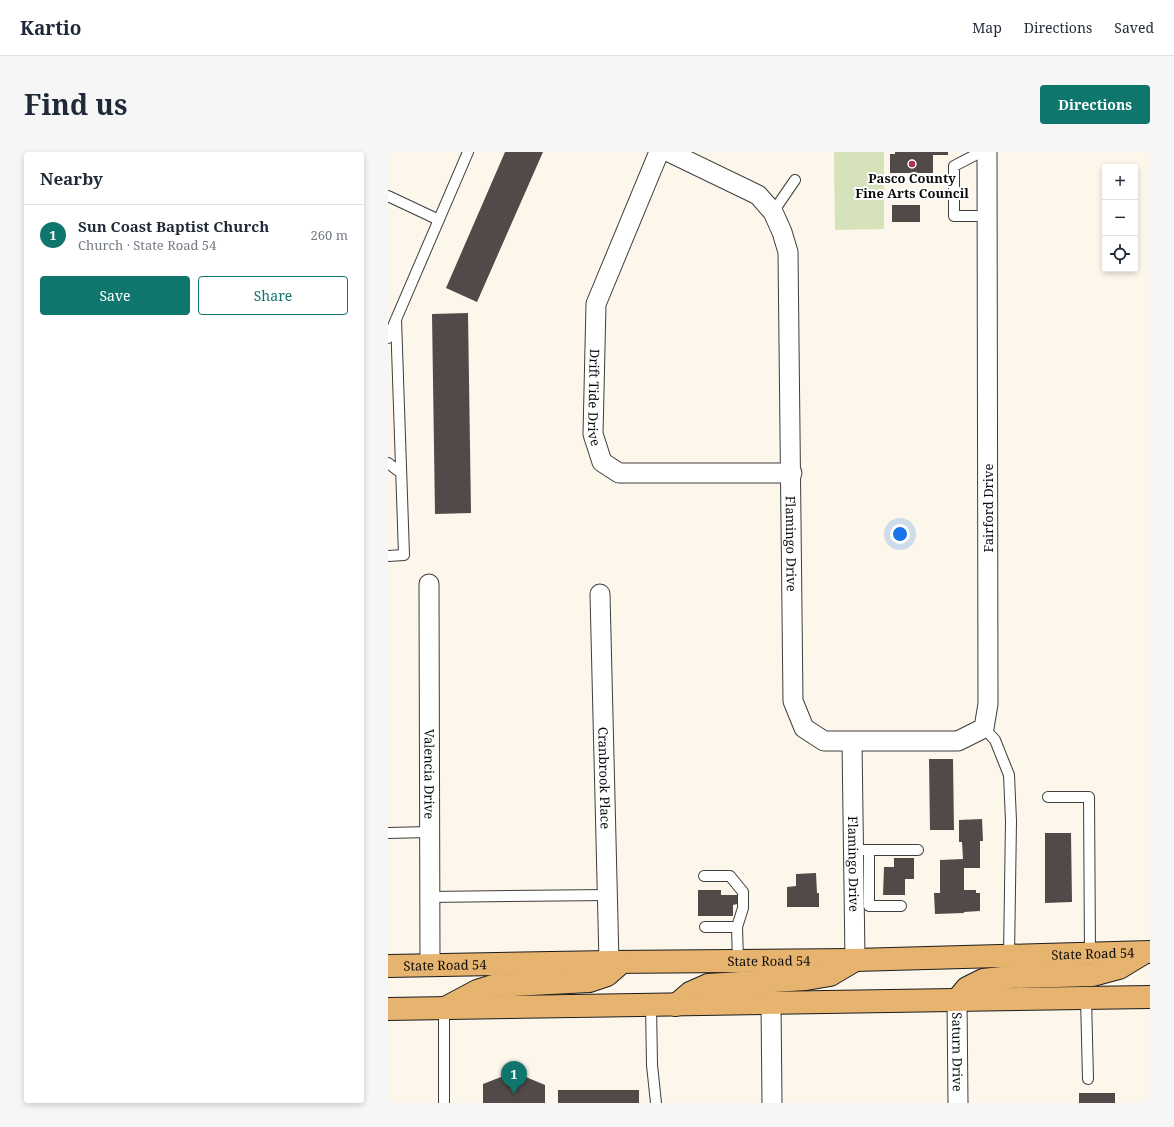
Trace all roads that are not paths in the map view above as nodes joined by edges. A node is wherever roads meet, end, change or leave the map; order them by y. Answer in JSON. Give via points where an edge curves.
{"nodes":[{"id":1,"x":468,"y":152,"type":"edge"},
{"id":2,"x":659,"y":152,"type":"edge"},
{"id":3,"x":669,"y":152,"type":"edge"},
{"id":4,"x":981,"y":152,"type":"edge"},
{"id":5,"x":987,"y":152,"type":"edge"},
{"id":6,"x":795,"y":180,"type":"dead end"},
{"id":7,"x":388,"y":196,"type":"edge"},
{"id":8,"x":773,"y":212,"type":"junction"},
{"id":9,"x":987,"y":216,"type":"junction"},
{"id":10,"x":439,"y":220,"type":"junction"},
{"id":11,"x":396,"y":319,"type":"junction"},
{"id":12,"x":388,"y":338,"type":"edge"},
{"id":13,"x":388,"y":463,"type":"edge"},
{"id":14,"x":792,"y":472,"type":"junction"},
{"id":15,"x":401,"y":473,"type":"junction"},
{"id":16,"x":388,"y":556,"type":"edge"},
{"id":17,"x":429,"y":584,"type":"dead end"},
{"id":18,"x":600,"y":594,"type":"dead end"},
{"id":19,"x":984,"y":728,"type":"junction"},
{"id":20,"x":852,"y":742,"type":"junction"},
{"id":21,"x":1048,"y":797,"type":"dead end"},
{"id":22,"x":429,"y":832,"type":"junction"},
{"id":23,"x":388,"y":833,"type":"edge"},
{"id":24,"x":861,"y":850,"type":"junction"},
{"id":25,"x":918,"y":850,"type":"dead end"},
{"id":26,"x":704,"y":876,"type":"dead end"},
{"id":27,"x":607,"y":895,"type":"junction"},
{"id":28,"x":429,"y":897,"type":"junction"},
{"id":29,"x":862,"y":906,"type":"junction"},
{"id":30,"x":901,"y":906,"type":"dead end"},
{"id":31,"x":737,"y":926,"type":"junction"},
{"id":32,"x":704,"y":927,"type":"dead end"},
{"id":33,"x":1147,"y":952,"type":"edge"},
{"id":34,"x":1090,"y":954,"type":"junction"},
{"id":35,"x":1009,"y":956,"type":"junction"},
{"id":36,"x":855,"y":960,"type":"junction"},
{"id":37,"x":738,"y":961,"type":"junction"},
{"id":38,"x":616,"y":962,"type":"junction"},
{"id":39,"x":430,"y":965,"type":"junction"},
{"id":40,"x":388,"y":966,"type":"edge"},
{"id":41,"x":1150,"y":997,"type":"edge"},
{"id":42,"x":1086,"y":998,"type":"junction"},
{"id":43,"x":957,"y":1000,"type":"junction"},
{"id":44,"x":771,"y":1003,"type":"junction"},
{"id":45,"x":650,"y":1005,"type":"junction"},
{"id":46,"x":676,"y":1005,"type":"junction"},
{"id":47,"x":388,"y":1009,"type":"edge"},
{"id":48,"x":444,"y":1009,"type":"junction"},
{"id":49,"x":1088,"y":1079,"type":"dead end"},
{"id":50,"x":444,"y":1103,"type":"edge"},
{"id":51,"x":656,"y":1103,"type":"edge"},
{"id":52,"x":772,"y":1103,"type":"edge"},
{"id":53,"x":958,"y":1103,"type":"edge"}],
"edges":[{"from":1,"to":10,"type":"lane"},
{"from":2,"to":14,"type":"street","name":"Drift Tide Drive","via":[[596,304],[593,434],[602,462],[619,472]]},
{"from":3,"to":8,"type":"street","name":"Flamingo Drive","via":[[758,195]]},
{"from":4,"to":9,"type":"lane","via":[[954,166],[954,216]]},
{"from":5,"to":9,"type":"street","name":"Fairford Drive"},
{"from":6,"to":8,"type":"lane"},
{"from":7,"to":10,"type":"lane"},
{"from":8,"to":14,"type":"street","name":"Flamingo Drive","via":[[788,252]]},
{"from":9,"to":19,"type":"street","name":"Fairford Drive","via":[[988,704]]},
{"from":10,"to":11,"type":"lane"},
{"from":11,"to":12,"type":"lane"},
{"from":11,"to":15,"type":"lane"},
{"from":13,"to":15,"type":"lane"},
{"from":14,"to":20,"type":"street","name":"Flamingo Drive","via":[[794,701],[804,728],[824,741]]},
{"from":15,"to":16,"type":"lane","via":[[404,555]]},
{"from":17,"to":22,"type":"street","name":"Valencia Drive"},
{"from":18,"to":27,"type":"street","name":"Cranbrook Place"},
{"from":19,"to":20,"type":"street","via":[[958,741]]},
{"from":19,"to":35,"type":"lane","via":[[995,740],[1009,775]]},
{"from":20,"to":24,"type":"street","name":"Flamingo Drive"},
{"from":21,"to":34,"type":"lane","via":[[1089,797]]},
{"from":22,"to":23,"type":"lane"},
{"from":22,"to":28,"type":"street","name":"Valencia Drive"},
{"from":24,"to":25,"type":"lane"},
{"from":24,"to":29,"type":"street","name":"Flamingo Drive"},
{"from":26,"to":31,"type":"lane","via":[[730,876],[742,892],[743,908]]},
{"from":27,"to":28,"type":"lane"},
{"from":27,"to":38,"type":"street","name":"Cranbrook Place"},
{"from":28,"to":39,"type":"street","name":"Valencia Drive"},
{"from":29,"to":30,"type":"lane"},
{"from":29,"to":36,"type":"street","name":"Flamingo Drive"},
{"from":31,"to":32,"type":"lane"},
{"from":31,"to":37,"type":"lane"},
{"from":33,"to":34,"type":"main road","name":"State Road 54"},
{"from":33,"to":43,"type":"main road","via":[[1119,968],[1093,975],[983,980],[967,988]]},
{"from":34,"to":35,"type":"main road","name":"State Road 54"},
{"from":35,"to":36,"type":"main road","name":"State Road 54"},
{"from":36,"to":37,"type":"main road","name":"State Road 54"},
{"from":36,"to":46,"type":"main road","via":[[830,975],[806,980],[708,985],[690,993]]},
{"from":37,"to":38,"type":"main road","name":"State Road 54"},
{"from":38,"to":39,"type":"main road","name":"State Road 54"},
{"from":38,"to":48,"type":"main road","via":[[608,975],[589,982],[492,986],[469,994]]},
{"from":39,"to":40,"type":"main road","name":"State Road 54"},
{"from":41,"to":42,"type":"main road"},
{"from":42,"to":43,"type":"main road"},
{"from":42,"to":49,"type":"lane"},
{"from":43,"to":44,"type":"main road"},
{"from":43,"to":53,"type":"street","name":"Saturn Drive"},
{"from":44,"to":46,"type":"main road"},
{"from":44,"to":52,"type":"street"},
{"from":45,"to":46,"type":"main road"},
{"from":45,"to":48,"type":"main road"},
{"from":45,"to":51,"type":"lane"},
{"from":47,"to":48,"type":"main road"},
{"from":48,"to":50,"type":"lane"}]}
